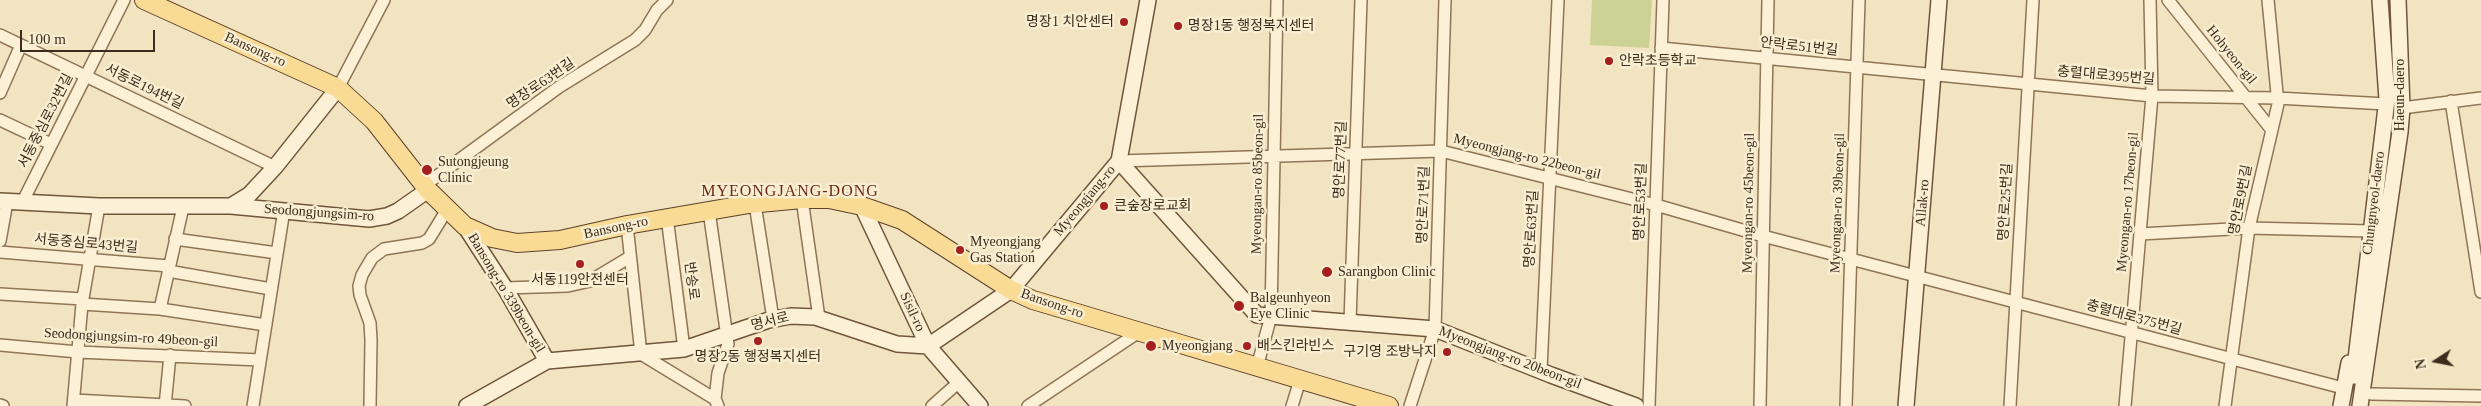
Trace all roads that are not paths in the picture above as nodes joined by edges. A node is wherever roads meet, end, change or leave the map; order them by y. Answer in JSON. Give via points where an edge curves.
{"nodes":[{"id":1,"x":124,"y":0,"type":"edge"},
{"id":2,"x":144,"y":0,"type":"edge"},
{"id":3,"x":384,"y":0,"type":"edge"},
{"id":4,"x":667,"y":0,"type":"edge"},
{"id":5,"x":1148,"y":0,"type":"edge"},
{"id":6,"x":1277,"y":0,"type":"edge"},
{"id":7,"x":1361,"y":0,"type":"edge"},
{"id":8,"x":1445,"y":0,"type":"edge"},
{"id":9,"x":1558,"y":0,"type":"edge"},
{"id":10,"x":1663,"y":0,"type":"edge"},
{"id":11,"x":1768,"y":0,"type":"edge"},
{"id":12,"x":1860,"y":0,"type":"edge"},
{"id":13,"x":1939,"y":0,"type":"edge"},
{"id":14,"x":2033,"y":0,"type":"edge"},
{"id":15,"x":2150,"y":0,"type":"edge"},
{"id":16,"x":2168,"y":0,"type":"edge"},
{"id":17,"x":2268,"y":0,"type":"edge"},
{"id":18,"x":2380,"y":0,"type":"edge"},
{"id":19,"x":2398,"y":0,"type":"edge"},
{"id":20,"x":0,"y":35,"type":"edge"},
{"id":21,"x":21,"y":45,"type":"junction"},
{"id":22,"x":1662,"y":48,"type":"junction"},
{"id":23,"x":1767,"y":59,"type":"junction"},
{"id":24,"x":1857,"y":68,"type":"junction"},
{"id":25,"x":86,"y":76,"type":"junction"},
{"id":26,"x":1933,"y":76,"type":"junction"},
{"id":27,"x":2028,"y":85,"type":"junction"},
{"id":28,"x":338,"y":88,"type":"junction"},
{"id":29,"x":0,"y":93,"type":"edge"},
{"id":30,"x":2152,"y":96,"type":"junction"},
{"id":31,"x":2246,"y":97,"type":"junction"},
{"id":32,"x":2481,"y":98,"type":"edge"},
{"id":33,"x":2277,"y":101,"type":"junction"},
{"id":34,"x":2451,"y":101,"type":"junction"},
{"id":35,"x":2386,"y":106,"type":"junction"},
{"id":36,"x":2402,"y":108,"type":"junction"},
{"id":37,"x":0,"y":120,"type":"edge"},
{"id":38,"x":2271,"y":129,"type":"junction"},
{"id":39,"x":51,"y":144,"type":"junction"},
{"id":40,"x":1441,"y":151,"type":"junction"},
{"id":41,"x":1356,"y":154,"type":"junction"},
{"id":42,"x":1274,"y":156,"type":"junction"},
{"id":43,"x":1119,"y":161,"type":"junction"},
{"id":44,"x":275,"y":167,"type":"junction"},
{"id":45,"x":1550,"y":179,"type":"junction"},
{"id":46,"x":426,"y":187,"type":"junction"},
{"id":47,"x":802,"y":199,"type":"junction"},
{"id":48,"x":10,"y":202,"type":"edge"},
{"id":49,"x":755,"y":204,"type":"junction"},
{"id":50,"x":1656,"y":205,"type":"junction"},
{"id":51,"x":99,"y":206,"type":"junction"},
{"id":52,"x":231,"y":206,"type":"junction"},
{"id":53,"x":862,"y":206,"type":"junction"},
{"id":54,"x":183,"y":207,"type":"junction"},
{"id":55,"x":448,"y":208,"type":"junction"},
{"id":56,"x":284,"y":210,"type":"junction"},
{"id":57,"x":709,"y":211,"type":"junction"},
{"id":58,"x":667,"y":217,"type":"junction"},
{"id":59,"x":627,"y":225,"type":"junction"},
{"id":60,"x":465,"y":226,"type":"junction"},
{"id":61,"x":2249,"y":228,"type":"junction"},
{"id":62,"x":2370,"y":231,"type":"junction"},
{"id":63,"x":2140,"y":234,"type":"junction"},
{"id":64,"x":1763,"y":236,"type":"junction"},
{"id":65,"x":175,"y":239,"type":"junction"},
{"id":66,"x":0,"y":241,"type":"edge"},
{"id":67,"x":0,"y":252,"type":"edge"},
{"id":68,"x":276,"y":253,"type":"junction"},
{"id":69,"x":630,"y":257,"type":"junction"},
{"id":70,"x":90,"y":259,"type":"junction"},
{"id":71,"x":1851,"y":259,"type":"junction"},
{"id":72,"x":169,"y":268,"type":"junction"},
{"id":73,"x":1916,"y":276,"type":"junction"},
{"id":74,"x":505,"y":288,"type":"junction"},
{"id":75,"x":271,"y":289,"type":"junction"},
{"id":76,"x":1011,"y":290,"type":"junction"},
{"id":77,"x":2481,"y":292,"type":"edge"},
{"id":78,"x":0,"y":294,"type":"edge"},
{"id":79,"x":82,"y":301,"type":"junction"},
{"id":80,"x":2016,"y":302,"type":"junction"},
{"id":81,"x":2368,"y":307,"type":"junction"},
{"id":82,"x":160,"y":309,"type":"junction"},
{"id":83,"x":1271,"y":316,"type":"junction"},
{"id":84,"x":819,"y":318,"type":"junction"},
{"id":85,"x":773,"y":319,"type":"junction"},
{"id":86,"x":1350,"y":322,"type":"junction"},
{"id":87,"x":266,"y":325,"type":"junction"},
{"id":88,"x":1435,"y":329,"type":"junction"},
{"id":89,"x":1139,"y":332,"type":"junction"},
{"id":90,"x":2131,"y":333,"type":"junction"},
{"id":91,"x":727,"y":335,"type":"junction"},
{"id":92,"x":0,"y":345,"type":"edge"},
{"id":93,"x":928,"y":346,"type":"junction"},
{"id":94,"x":684,"y":349,"type":"junction"},
{"id":95,"x":78,"y":352,"type":"junction"},
{"id":96,"x":641,"y":354,"type":"junction"},
{"id":97,"x":170,"y":355,"type":"junction"},
{"id":98,"x":260,"y":360,"type":"junction"},
{"id":99,"x":2232,"y":360,"type":"junction"},
{"id":100,"x":547,"y":361,"type":"junction"},
{"id":101,"x":1257,"y":367,"type":"junction"},
{"id":102,"x":1541,"y":370,"type":"junction"},
{"id":103,"x":1300,"y":380,"type":"junction"},
{"id":104,"x":959,"y":382,"type":"junction"},
{"id":105,"x":2343,"y":388,"type":"junction"},
{"id":106,"x":2481,"y":396,"type":"edge"},
{"id":107,"x":2370,"y":400,"type":"edge"},
{"id":108,"x":717,"y":402,"type":"edge"},
{"id":109,"x":74,"y":403,"type":"edge"},
{"id":110,"x":165,"y":406,"type":"edge"},
{"id":111,"x":185,"y":406,"type":"edge"},
{"id":112,"x":254,"y":406,"type":"edge"},
{"id":113,"x":370,"y":406,"type":"edge"},
{"id":114,"x":467,"y":406,"type":"edge"},
{"id":115,"x":932,"y":406,"type":"edge"},
{"id":116,"x":980,"y":406,"type":"edge"},
{"id":117,"x":1028,"y":406,"type":"edge"},
{"id":118,"x":1292,"y":406,"type":"edge"},
{"id":119,"x":1389,"y":406,"type":"edge"},
{"id":120,"x":1410,"y":406,"type":"edge"},
{"id":121,"x":1636,"y":406,"type":"edge"},
{"id":122,"x":1649,"y":406,"type":"edge"},
{"id":123,"x":1760,"y":406,"type":"edge"},
{"id":124,"x":1846,"y":406,"type":"edge"},
{"id":125,"x":1906,"y":406,"type":"edge"},
{"id":126,"x":2010,"y":406,"type":"edge"},
{"id":127,"x":2125,"y":406,"type":"edge"},
{"id":128,"x":2225,"y":406,"type":"edge"},
{"id":129,"x":2341,"y":406,"type":"edge"},
{"id":130,"x":2350,"y":406,"type":"edge"},
{"id":131,"x":2360,"y":406,"type":"edge"}],
"edges":[{"from":1,"to":25,"type":"street","name":"서동중심로32번길"},
{"from":2,"to":28,"type":"main road","name":"Bansong-ro"},
{"from":3,"to":28,"type":"street"},
{"from":4,"to":46,"type":"street","name":"명장로63번길","via":[[635,40],[559,87]]},
{"from":5,"to":43,"type":"main road","name":"Myeongjang-ro"},
{"from":6,"to":42,"type":"street","name":"Myeongan-ro 85beon-gil"},
{"from":7,"to":41,"type":"street","name":"명안로77번길"},
{"from":8,"to":40,"type":"street","name":"명안로71번길"},
{"from":9,"to":45,"type":"street","name":"명안로63번길"},
{"from":10,"to":22,"type":"street","name":"명안로53번길"},
{"from":11,"to":23,"type":"street","name":"Myeongan-ro 45beon-gil"},
{"from":12,"to":24,"type":"street","name":"Myeongan-ro 39beon-gil"},
{"from":13,"to":26,"type":"main road","name":"Allak-ro"},
{"from":14,"to":27,"type":"street","name":"명안로25번길"},
{"from":15,"to":30,"type":"street","name":"Myeongan-ro 17beon-gil"},
{"from":16,"to":31,"type":"street","name":"Hohyeon-gil"},
{"from":17,"to":33,"type":"street","name":"명안로9번길"},
{"from":18,"to":35,"type":"main road","name":"Chungnyeol-daero"},
{"from":19,"to":36,"type":"main road","name":"Haeun-daero"},
{"from":20,"to":21,"type":"street","name":"서동로194번길"},
{"from":21,"to":25,"type":"street","name":"서동로194번길"},
{"from":21,"to":29,"type":"street"},
{"from":22,"to":23,"type":"street","name":"안락로51번길"},
{"from":22,"to":50,"type":"street","name":"명안로53번길"},
{"from":23,"to":24,"type":"street","name":"안락로51번길"},
{"from":23,"to":64,"type":"street","name":"Myeongan-ro 45beon-gil"},
{"from":24,"to":26,"type":"street","name":"안락로51번길"},
{"from":24,"to":71,"type":"street","name":"Myeongan-ro 39beon-gil"},
{"from":25,"to":39,"type":"street","name":"서동중심로32번길"},
{"from":25,"to":44,"type":"street","name":"서동로194번길"},
{"from":26,"to":27,"type":"street","name":"충렬대로395번길"},
{"from":26,"to":73,"type":"main road","name":"Allak-ro"},
{"from":27,"to":30,"type":"street","name":"충렬대로395번길"},
{"from":27,"to":80,"type":"street","name":"명안로25번길"},
{"from":28,"to":44,"type":"main road","name":"Seodongjungsim-ro"},
{"from":28,"to":46,"type":"main road","name":"Bansong-ro","via":[[374,121]]},
{"from":30,"to":31,"type":"street","name":"충렬대로395번길"},
{"from":30,"to":63,"type":"street","name":"Myeongan-ro 17beon-gil"},
{"from":31,"to":33,"type":"street","name":"충렬대로395번길"},
{"from":31,"to":38,"type":"street","name":"Hohyeon-gil"},
{"from":32,"to":34,"type":"street"},
{"from":33,"to":35,"type":"street","name":"충렬대로395번길"},
{"from":33,"to":38,"type":"street","name":"명안로9번길"},
{"from":34,"to":36,"type":"street"},
{"from":34,"to":77,"type":"street"},
{"from":35,"to":62,"type":"main road","name":"Chungnyeol-daero"},
{"from":36,"to":81,"type":"main road","name":"Haeun-daero","via":[[2398,158]]},
{"from":37,"to":39,"type":"street"},
{"from":38,"to":61,"type":"street","name":"명안로9번길"},
{"from":39,"to":48,"type":"street","name":"서동중심로32번길"},
{"from":40,"to":41,"type":"street","name":"Myeongjang-ro 22beon-gil"},
{"from":40,"to":45,"type":"street","name":"Myeongjang-ro 22beon-gil"},
{"from":40,"to":88,"type":"street","name":"명안로71번길"},
{"from":41,"to":42,"type":"street","name":"Myeongjang-ro 22beon-gil"},
{"from":41,"to":86,"type":"street","name":"명안로77번길"},
{"from":42,"to":43,"type":"street","name":"Myeongjang-ro 22beon-gil"},
{"from":42,"to":83,"type":"street","name":"Myeongan-ro 85beon-gil"},
{"from":43,"to":76,"type":"main road","name":"Myeongjang-ro"},
{"from":43,"to":83,"type":"main road","name":"Myeongjang-ro 20beon-gil","via":[[1257,315]]},
{"from":44,"to":52,"type":"main road","name":"Seodongjungsim-ro","via":[[249,195]]},
{"from":45,"to":50,"type":"street","name":"Myeongjang-ro 22beon-gil"},
{"from":45,"to":102,"type":"street","name":"명안로63번길"},
{"from":46,"to":55,"type":"main road","name":"Bansong-ro"},
{"from":46,"to":56,"type":"main road","name":"Seodongjungsim-ro","via":[[398,211],[379,218]]},
{"from":47,"to":49,"type":"main road","name":"Bansong-ro"},
{"from":47,"to":53,"type":"main road","name":"Bansong-ro"},
{"from":47,"to":84,"type":"street"},
{"from":48,"to":51,"type":"main road","name":"Seodongjungsim-ro"},
{"from":48,"to":66,"type":"street","name":"서동중심로32번길"},
{"from":49,"to":57,"type":"main road","name":"Bansong-ro"},
{"from":49,"to":85,"type":"street"},
{"from":50,"to":64,"type":"street","name":"Myeongjang-ro 22beon-gil"},
{"from":50,"to":122,"type":"street","name":"명안로53번길"},
{"from":51,"to":54,"type":"main road","name":"Seodongjungsim-ro"},
{"from":51,"to":70,"type":"street"},
{"from":52,"to":54,"type":"main road","name":"Seodongjungsim-ro"},
{"from":52,"to":56,"type":"main road","name":"Seodongjungsim-ro"},
{"from":53,"to":76,"type":"main road","name":"Bansong-ro","via":[[902,220]]},
{"from":53,"to":93,"type":"main road","name":"Sisil-ro"},
{"from":54,"to":65,"type":"street"},
{"from":55,"to":60,"type":"main road","name":"Bansong-ro"},
{"from":55,"to":113,"type":"street","via":[[428,239],[422,243],[384,249],[372,258],[362,276],[360,295],[370,323]]},
{"from":56,"to":68,"type":"street"},
{"from":57,"to":58,"type":"main road","name":"Bansong-ro"},
{"from":57,"to":91,"type":"street","name":"반송로"},
{"from":58,"to":59,"type":"main road","name":"Bansong-ro"},
{"from":58,"to":94,"type":"street","name":"반송로"},
{"from":59,"to":60,"type":"main road","name":"Bansong-ro","via":[[560,240],[517,243],[492,238]]},
{"from":59,"to":69,"type":"street"},
{"from":60,"to":74,"type":"main road","name":"Bansong-ro 339beon-gil"},
{"from":61,"to":62,"type":"street"},
{"from":61,"to":63,"type":"street"},
{"from":61,"to":99,"type":"street","name":"명안로9번길"},
{"from":62,"to":81,"type":"main road","name":"Chungnyeol-daero"},
{"from":63,"to":90,"type":"street","name":"Myeongan-ro 17beon-gil"},
{"from":64,"to":71,"type":"street","name":"Myeongjang-ro 22beon-gil"},
{"from":64,"to":123,"type":"street","name":"Myeongan-ro 45beon-gil"},
{"from":65,"to":68,"type":"street"},
{"from":65,"to":72,"type":"street"},
{"from":67,"to":70,"type":"street","name":"서동중심로43번길"},
{"from":68,"to":75,"type":"street"},
{"from":69,"to":74,"type":"street","via":[[590,281],[568,286]]},
{"from":69,"to":96,"type":"street"},
{"from":70,"to":72,"type":"street","name":"서동중심로43번길"},
{"from":70,"to":79,"type":"street"},
{"from":71,"to":73,"type":"street","name":"Myeongjang-ro 22beon-gil"},
{"from":71,"to":124,"type":"street","name":"Myeongan-ro 39beon-gil"},
{"from":72,"to":75,"type":"street","name":"서동중심로43번길"},
{"from":72,"to":82,"type":"street"},
{"from":73,"to":80,"type":"street","name":"충렬대로375번길"},
{"from":73,"to":125,"type":"main road","name":"Allak-ro"},
{"from":74,"to":100,"type":"main road","name":"Bansong-ro 339beon-gil"},
{"from":75,"to":87,"type":"street"},
{"from":76,"to":89,"type":"main road","name":"Bansong-ro","via":[[1033,300]]},
{"from":76,"to":93,"type":"main road","name":"Myeongjang-ro"},
{"from":78,"to":79,"type":"street"},
{"from":79,"to":82,"type":"street"},
{"from":79,"to":95,"type":"street"},
{"from":80,"to":90,"type":"street","name":"충렬대로375번길"},
{"from":80,"to":126,"type":"street","name":"명안로25번길"},
{"from":81,"to":105,"type":"main road"},
{"from":81,"to":107,"type":"main road"},
{"from":81,"to":130,"type":"main road","name":"Chungnyeol-daero"},
{"from":81,"to":131,"type":"main road","name":"Chungnyeol-daero"},
{"from":82,"to":87,"type":"street"},
{"from":83,"to":86,"type":"main road","name":"Myeongjang-ro 20beon-gil"},
{"from":83,"to":101,"type":"street","name":"Myeongan-ro 85beon-gil"},
{"from":84,"to":85,"type":"main road","name":"명서로","via":[[791,316]]},
{"from":84,"to":93,"type":"main road","name":"명서로","via":[[897,344]]},
{"from":85,"to":91,"type":"main road","name":"명서로"},
{"from":86,"to":88,"type":"main road","name":"Myeongjang-ro 20beon-gil"},
{"from":87,"to":98,"type":"street"},
{"from":88,"to":102,"type":"main road","name":"Myeongjang-ro 20beon-gil"},
{"from":88,"to":120,"type":"street","name":"명안로71번길"},
{"from":89,"to":101,"type":"main road","name":"Bansong-ro"},
{"from":89,"to":117,"type":"street"},
{"from":90,"to":99,"type":"street","name":"충렬대로375번길"},
{"from":90,"to":127,"type":"street","name":"Myeongan-ro 17beon-gil"},
{"from":91,"to":94,"type":"main road","name":"명서로"},
{"from":91,"to":108,"type":"street","name":"반송로","via":[[727,352],[718,373]]},
{"from":92,"to":95,"type":"street","name":"Seodongjungsim-ro 49beon-gil"},
{"from":93,"to":104,"type":"main road","name":"Sisil-ro"},
{"from":94,"to":96,"type":"main road","name":"명서로"},
{"from":95,"to":97,"type":"street","name":"Seodongjungsim-ro 49beon-gil"},
{"from":95,"to":109,"type":"street"},
{"from":96,"to":100,"type":"main road","name":"명서로"},
{"from":96,"to":108,"type":"street"},
{"from":97,"to":98,"type":"street","name":"Seodongjungsim-ro 49beon-gil"},
{"from":97,"to":110,"type":"street"},
{"from":98,"to":112,"type":"street"},
{"from":99,"to":105,"type":"street","name":"충렬대로375번길"},
{"from":99,"to":128,"type":"street","name":"명안로9번길"},
{"from":100,"to":114,"type":"main road"},
{"from":101,"to":103,"type":"main road","name":"Bansong-ro"},
{"from":102,"to":121,"type":"main road","name":"Myeongjang-ro 20beon-gil"},
{"from":103,"to":118,"type":"street"},
{"from":103,"to":119,"type":"main road","name":"Bansong-ro"},
{"from":104,"to":115,"type":"street"},
{"from":104,"to":116,"type":"main road","name":"Sisil-ro"},
{"from":105,"to":129,"type":"main road"},
{"from":106,"to":107,"type":"street"},
{"from":109,"to":110,"type":"street"},
{"from":110,"to":111,"type":"street"}]}
